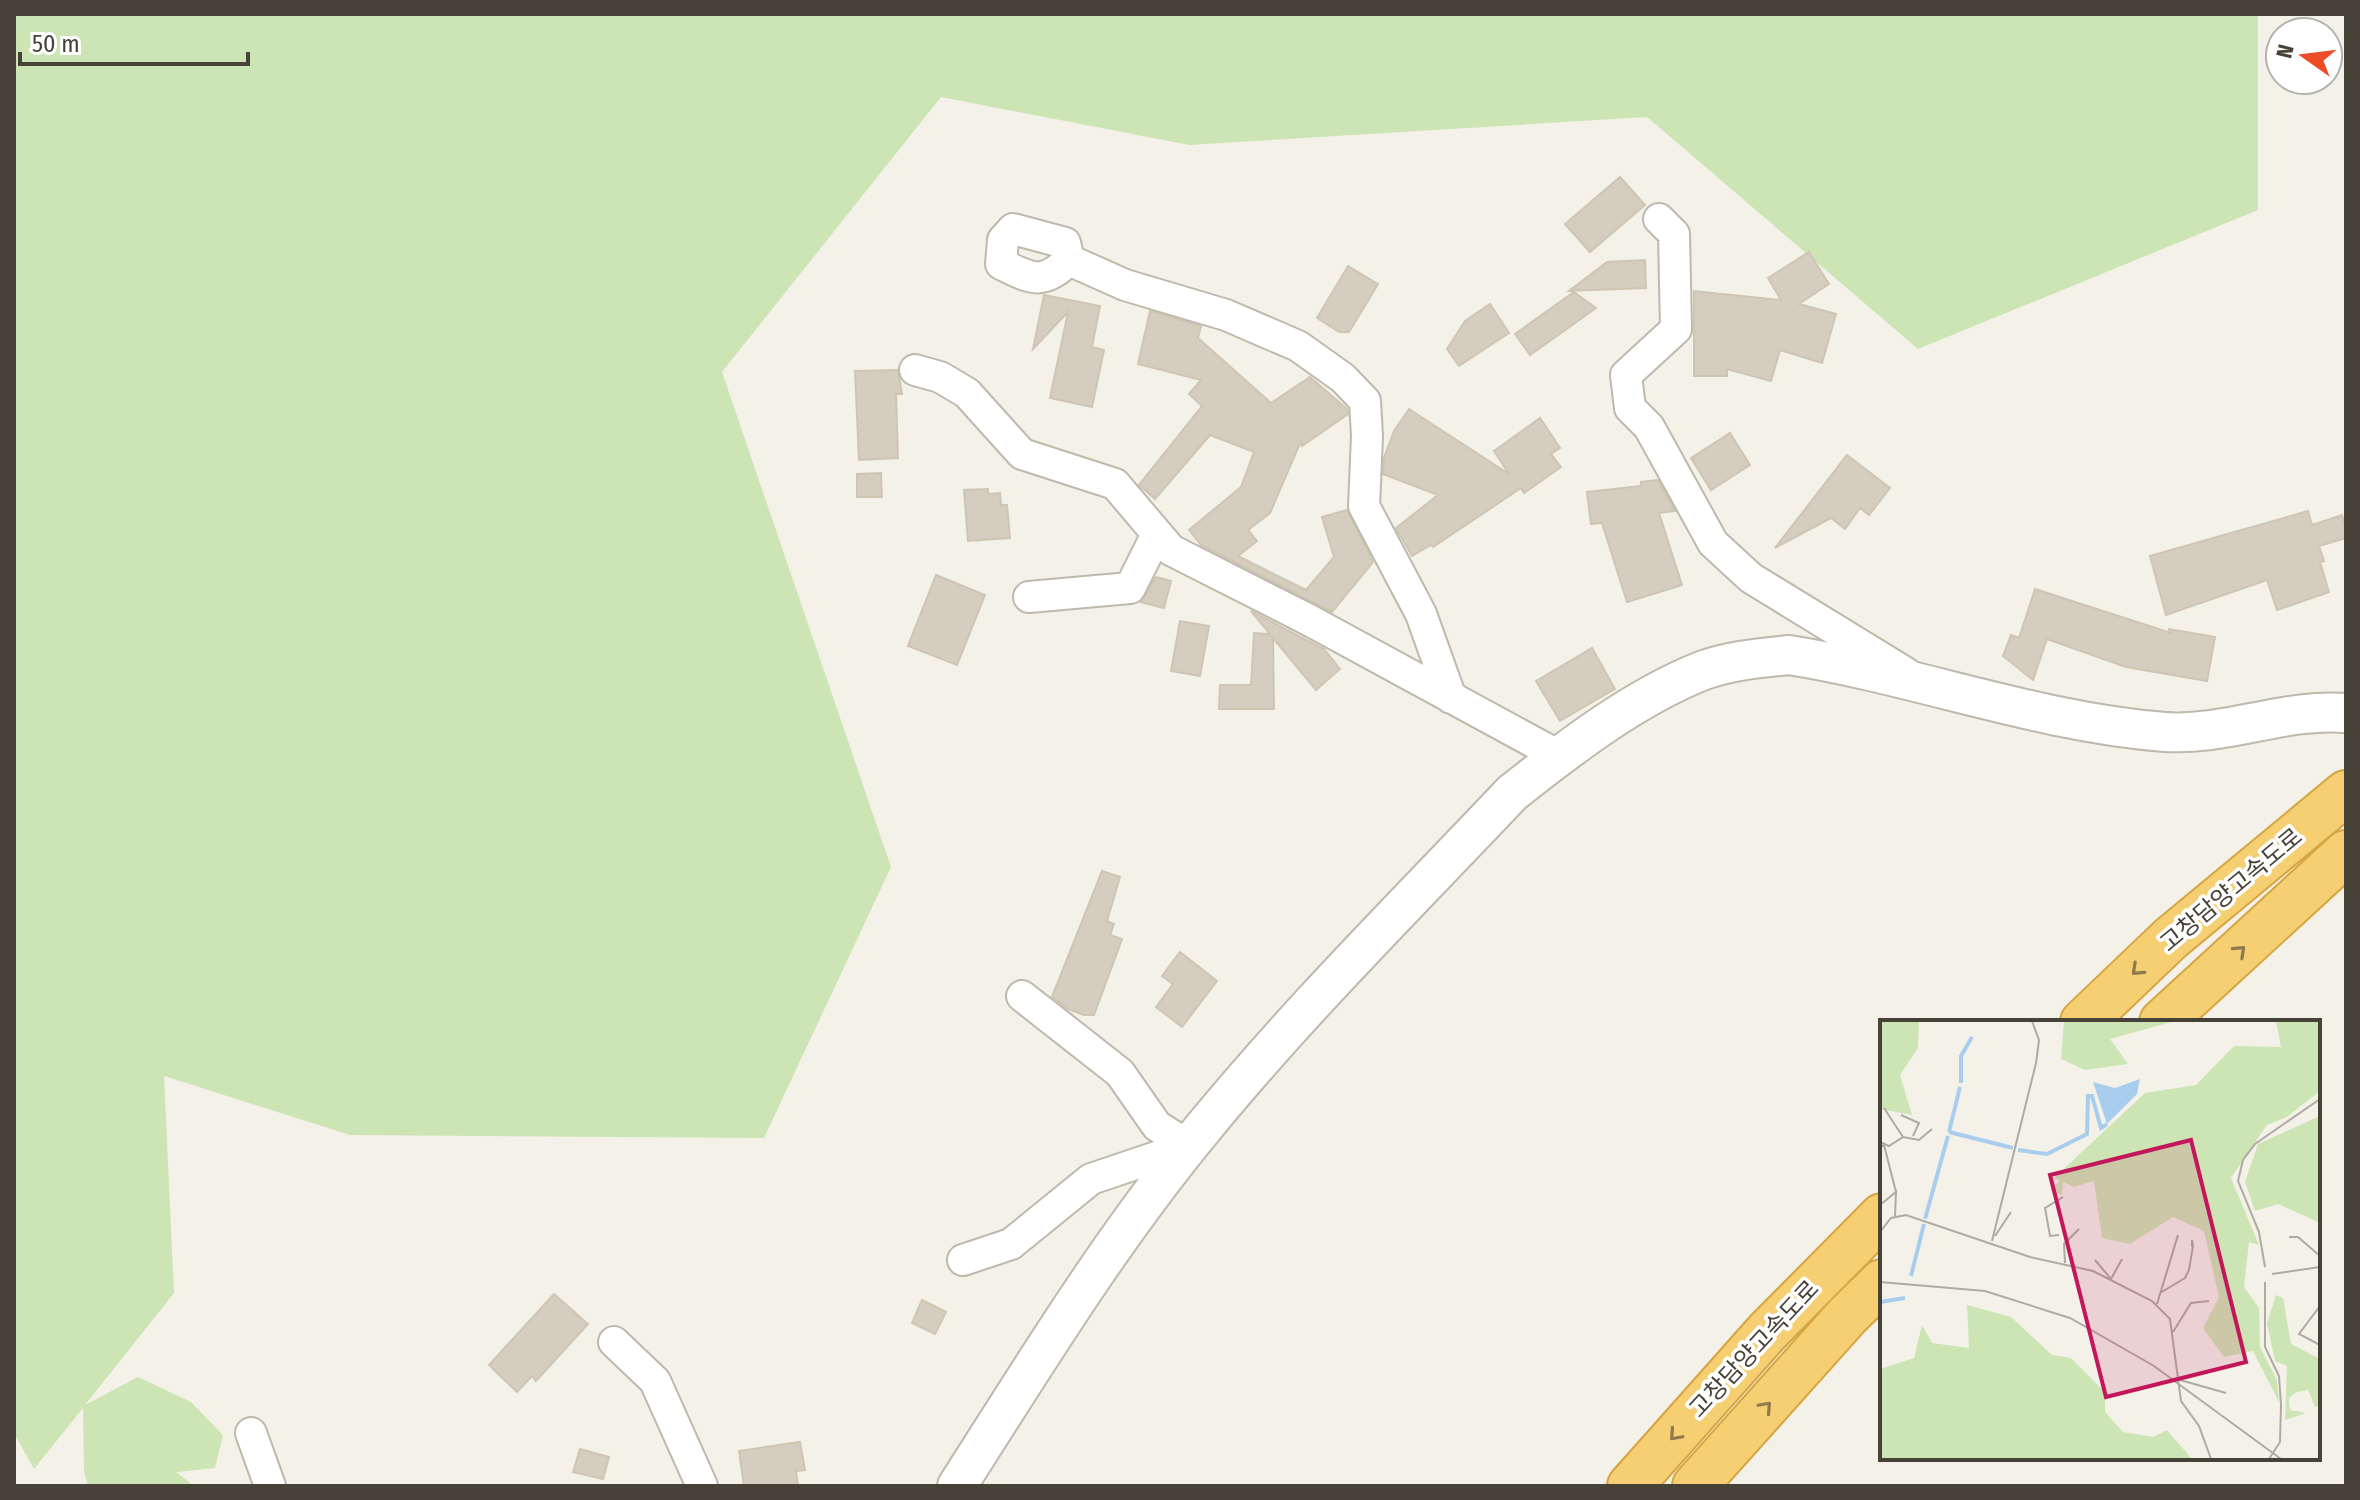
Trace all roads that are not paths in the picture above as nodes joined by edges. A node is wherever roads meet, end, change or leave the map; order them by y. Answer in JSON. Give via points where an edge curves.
{"nodes":[{"id":1,"x":1659,"y":219,"type":"dead end"},
{"id":2,"x":1069,"y":260,"type":"dead end"},
{"id":3,"x":915,"y":370,"type":"dead end"},
{"id":4,"x":1157,"y":534,"type":"junction"},
{"id":5,"x":1029,"y":597,"type":"dead end"},
{"id":6,"x":1925,"y":684,"type":"junction"},
{"id":7,"x":1451,"y":698,"type":"junction"},
{"id":8,"x":2346,"y":713,"type":"edge"},
{"id":9,"x":1559,"y":756,"type":"junction"},
{"id":10,"x":2346,"y":793,"type":"edge"},
{"id":11,"x":2346,"y":853,"type":"edge"},
{"id":12,"x":1022,"y":996,"type":"dead end"},
{"id":13,"x":2085,"y":1020,"type":"edge"},
{"id":14,"x":2164,"y":1020,"type":"edge"},
{"id":15,"x":1189,"y":1146,"type":"junction"},
{"id":16,"x":1880,"y":1218,"type":"edge"},
{"id":17,"x":963,"y":1260,"type":"dead end"},
{"id":18,"x":1880,"y":1284,"type":"edge"},
{"id":19,"x":614,"y":1342,"type":"dead end"},
{"id":20,"x":251,"y":1433,"type":"dead end"},
{"id":21,"x":270,"y":1486,"type":"edge"},
{"id":22,"x":702,"y":1486,"type":"edge"},
{"id":23,"x":957,"y":1486,"type":"edge"},
{"id":24,"x":1630,"y":1486,"type":"edge"},
{"id":25,"x":1695,"y":1486,"type":"edge"}],
"edges":[{"from":1,"to":6,"type":"street","via":[[1674,234],[1676,329],[1626,375],[1630,408],[1649,427],[1713,543],[1751,578]]},
{"from":2,"to":7,"type":"street","via":[[1298,346],[1365,401],[1364,506],[1421,614]]},
{"from":3,"to":4,"type":"street","via":[[967,393],[1022,454],[1115,484]]},
{"from":4,"to":5,"type":"street","via":[[1130,588]]},
{"from":4,"to":7,"type":"street","via":[[1171,550]]},
{"from":6,"to":8,"type":"street","via":[[2101,725],[2169,732],[2292,714]]},
{"from":6,"to":9,"type":"street","via":[[1789,655],[1746,659],[1704,670],[1648,699]]},
{"from":7,"to":9,"type":"street"},
{"from":9,"to":15,"type":"street","via":[[1501,803],[1280,1039]]},
{"from":10,"to":13,"type":"highway","name":"고창담양고속도로","one_way":true,"via":[[2171,938]]},
{"from":14,"to":11,"type":"highway","name":"고창담양고속도로","one_way":true},
{"from":12,"to":15,"type":"street","via":[[1120,1073],[1157,1126]]},
{"from":15,"to":17,"type":"street","via":[[1091,1179],[1011,1244]]},
{"from":15,"to":23,"type":"street","via":[[1067,1312]]},
{"from":16,"to":24,"type":"highway","name":"고창담양고속도로","one_way":true,"via":[[1767,1332]]},
{"from":25,"to":18,"type":"highway","name":"고창담양고속도로","one_way":true},
{"from":19,"to":22,"type":"street","via":[[655,1381]]},
{"from":20,"to":21,"type":"street"}]}
